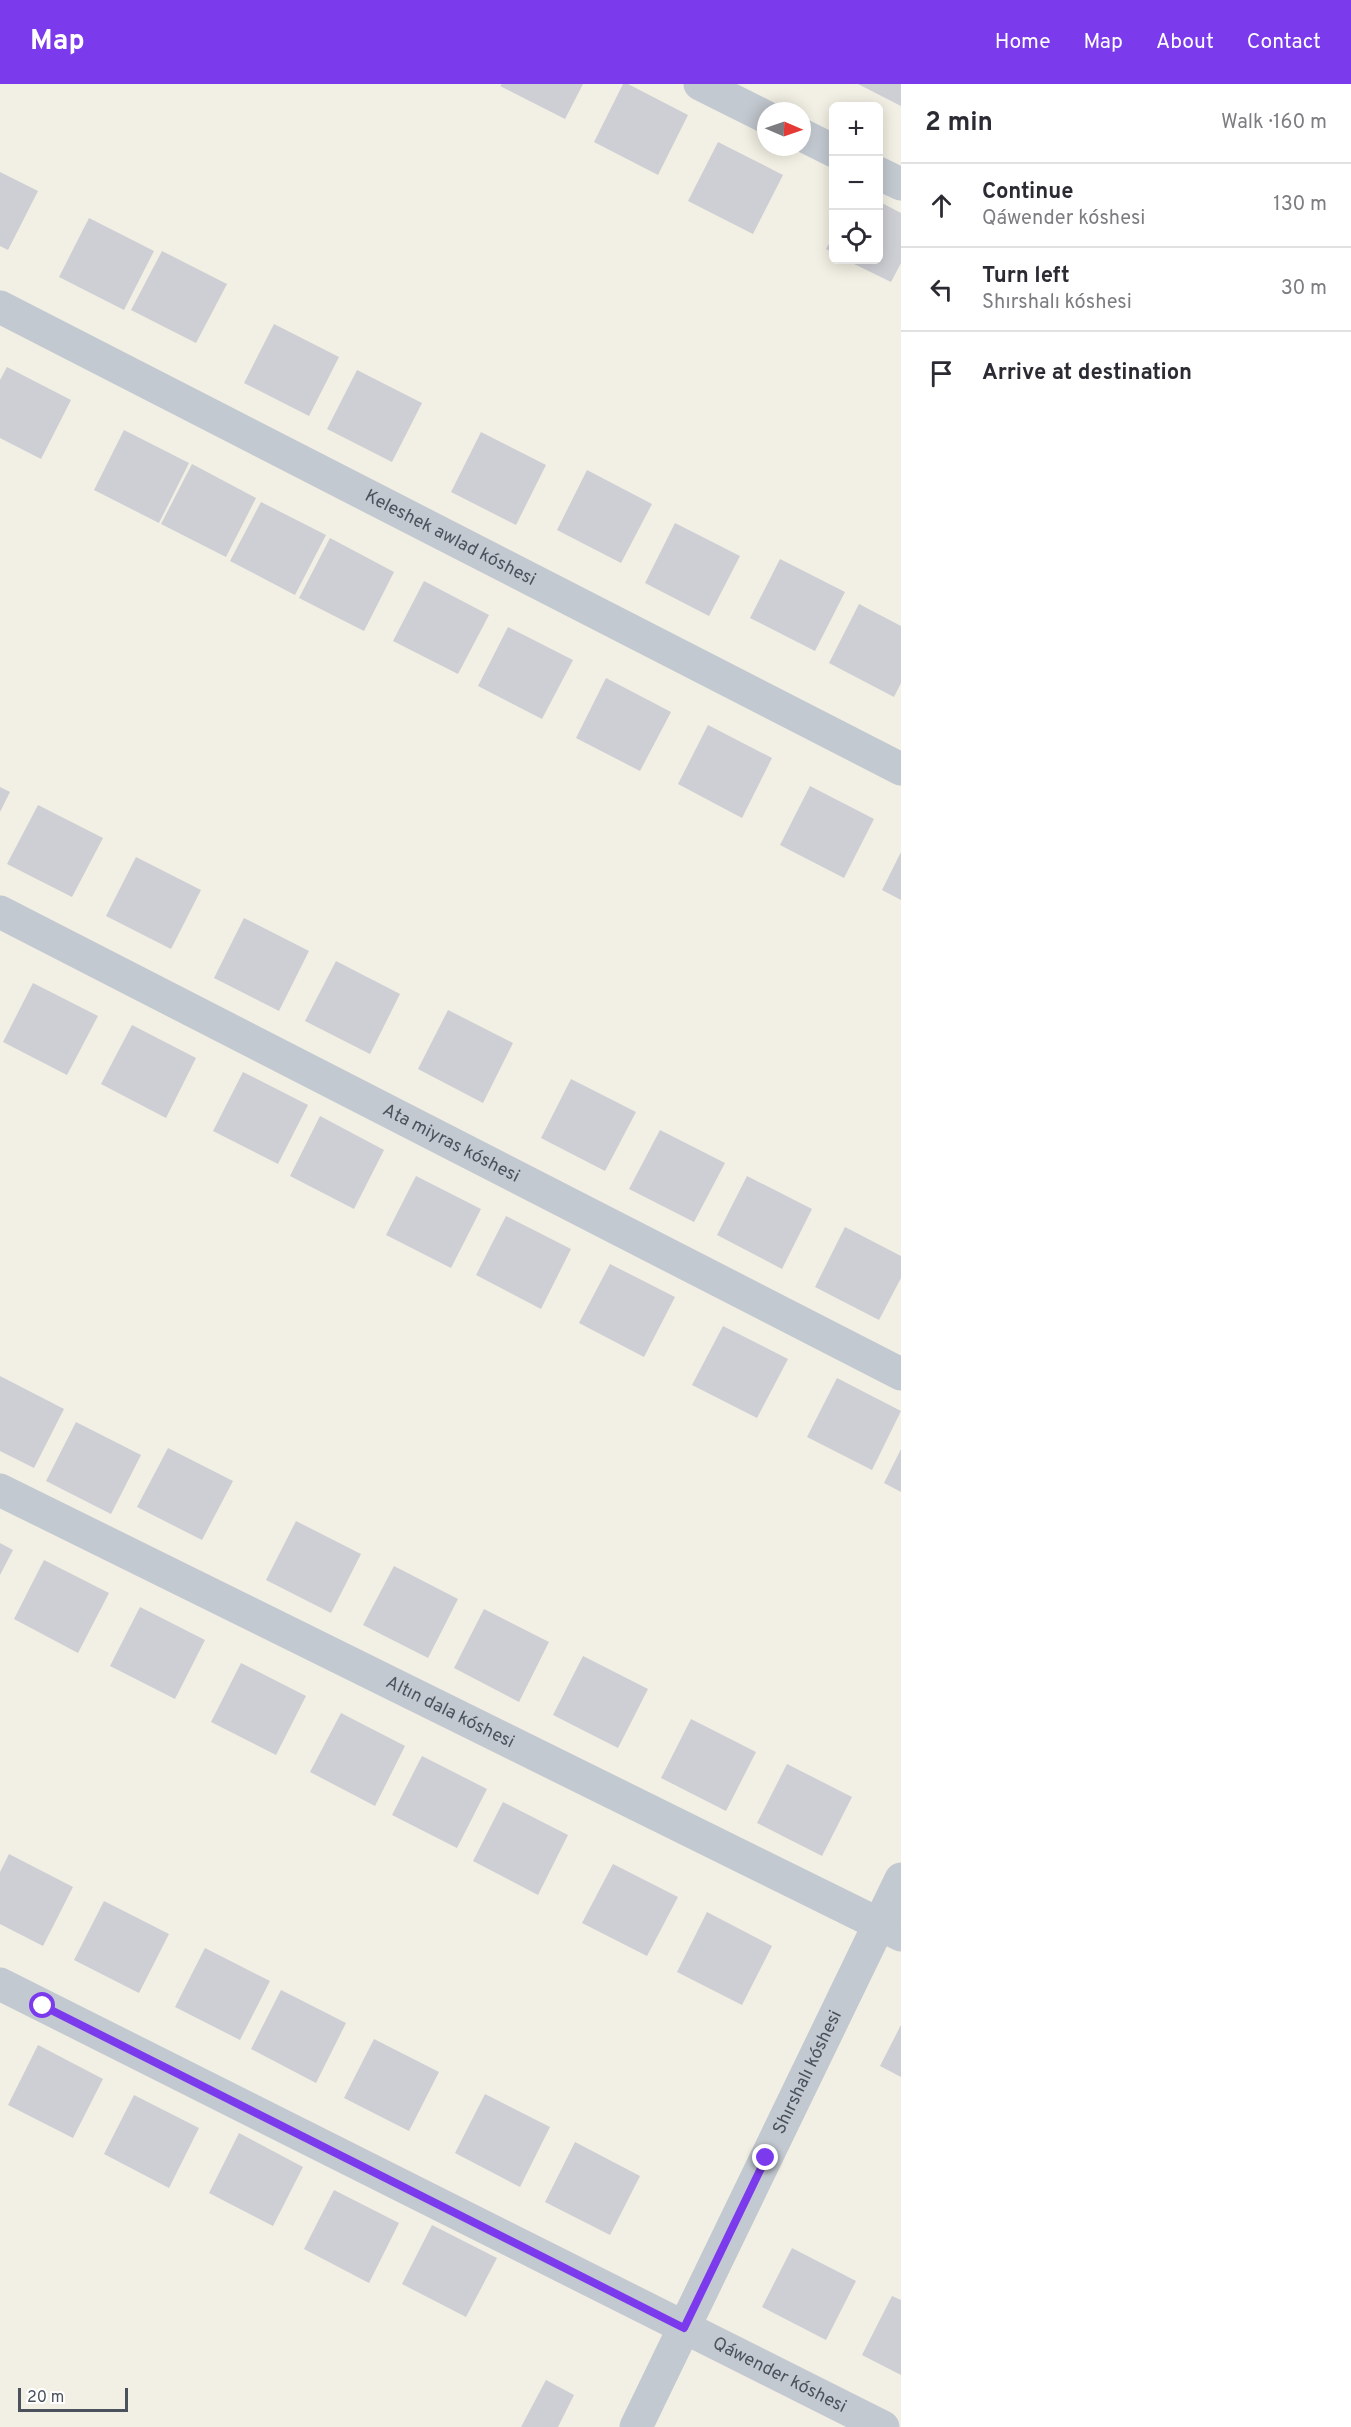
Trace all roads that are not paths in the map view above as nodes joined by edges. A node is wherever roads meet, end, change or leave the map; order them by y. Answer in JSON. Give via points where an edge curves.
{"nodes":[{"id":1,"x":700,"y":84,"type":"edge"},
{"id":2,"x":757,"y":112,"type":"edge"},
{"id":3,"x":811,"y":140,"type":"edge"},
{"id":4,"x":829,"y":148,"type":"edge"},
{"id":5,"x":883,"y":175,"type":"edge"},
{"id":6,"x":901,"y":184,"type":"edge"},
{"id":7,"x":0,"y":307,"type":"edge"},
{"id":8,"x":901,"y":769,"type":"edge"},
{"id":9,"x":0,"y":912,"type":"edge"},
{"id":10,"x":901,"y":1374,"type":"edge"},
{"id":11,"x":0,"y":1490,"type":"edge"},
{"id":12,"x":901,"y":1879,"type":"edge"},
{"id":13,"x":890,"y":1929,"type":"edge"},
{"id":14,"x":0,"y":1984,"type":"edge"},
{"id":15,"x":684,"y":2328,"type":"junction"},
{"id":16,"x":636,"y":2427,"type":"edge"},
{"id":17,"x":883,"y":2427,"type":"edge"}],
"edges":[{"from":1,"to":2,"type":"street"},
{"from":3,"to":4,"type":"street"},
{"from":5,"to":6,"type":"street"},
{"from":7,"to":8,"type":"street","name":"Keleshek awlad kóshesi"},
{"from":9,"to":10,"type":"street","name":"Ata miyras kóshesi"},
{"from":11,"to":13,"type":"street","name":"Altın dala kóshesi"},
{"from":12,"to":13,"type":"street","name":"Shırshalı kóshesi"},
{"from":13,"to":15,"type":"street","name":"Shırshalı kóshesi"},
{"from":14,"to":15,"type":"street","name":"Qáwender kóshesi"},
{"from":15,"to":16,"type":"street","name":"Shırshalı kóshesi"},
{"from":15,"to":17,"type":"street","name":"Qáwender kóshesi"}]}
